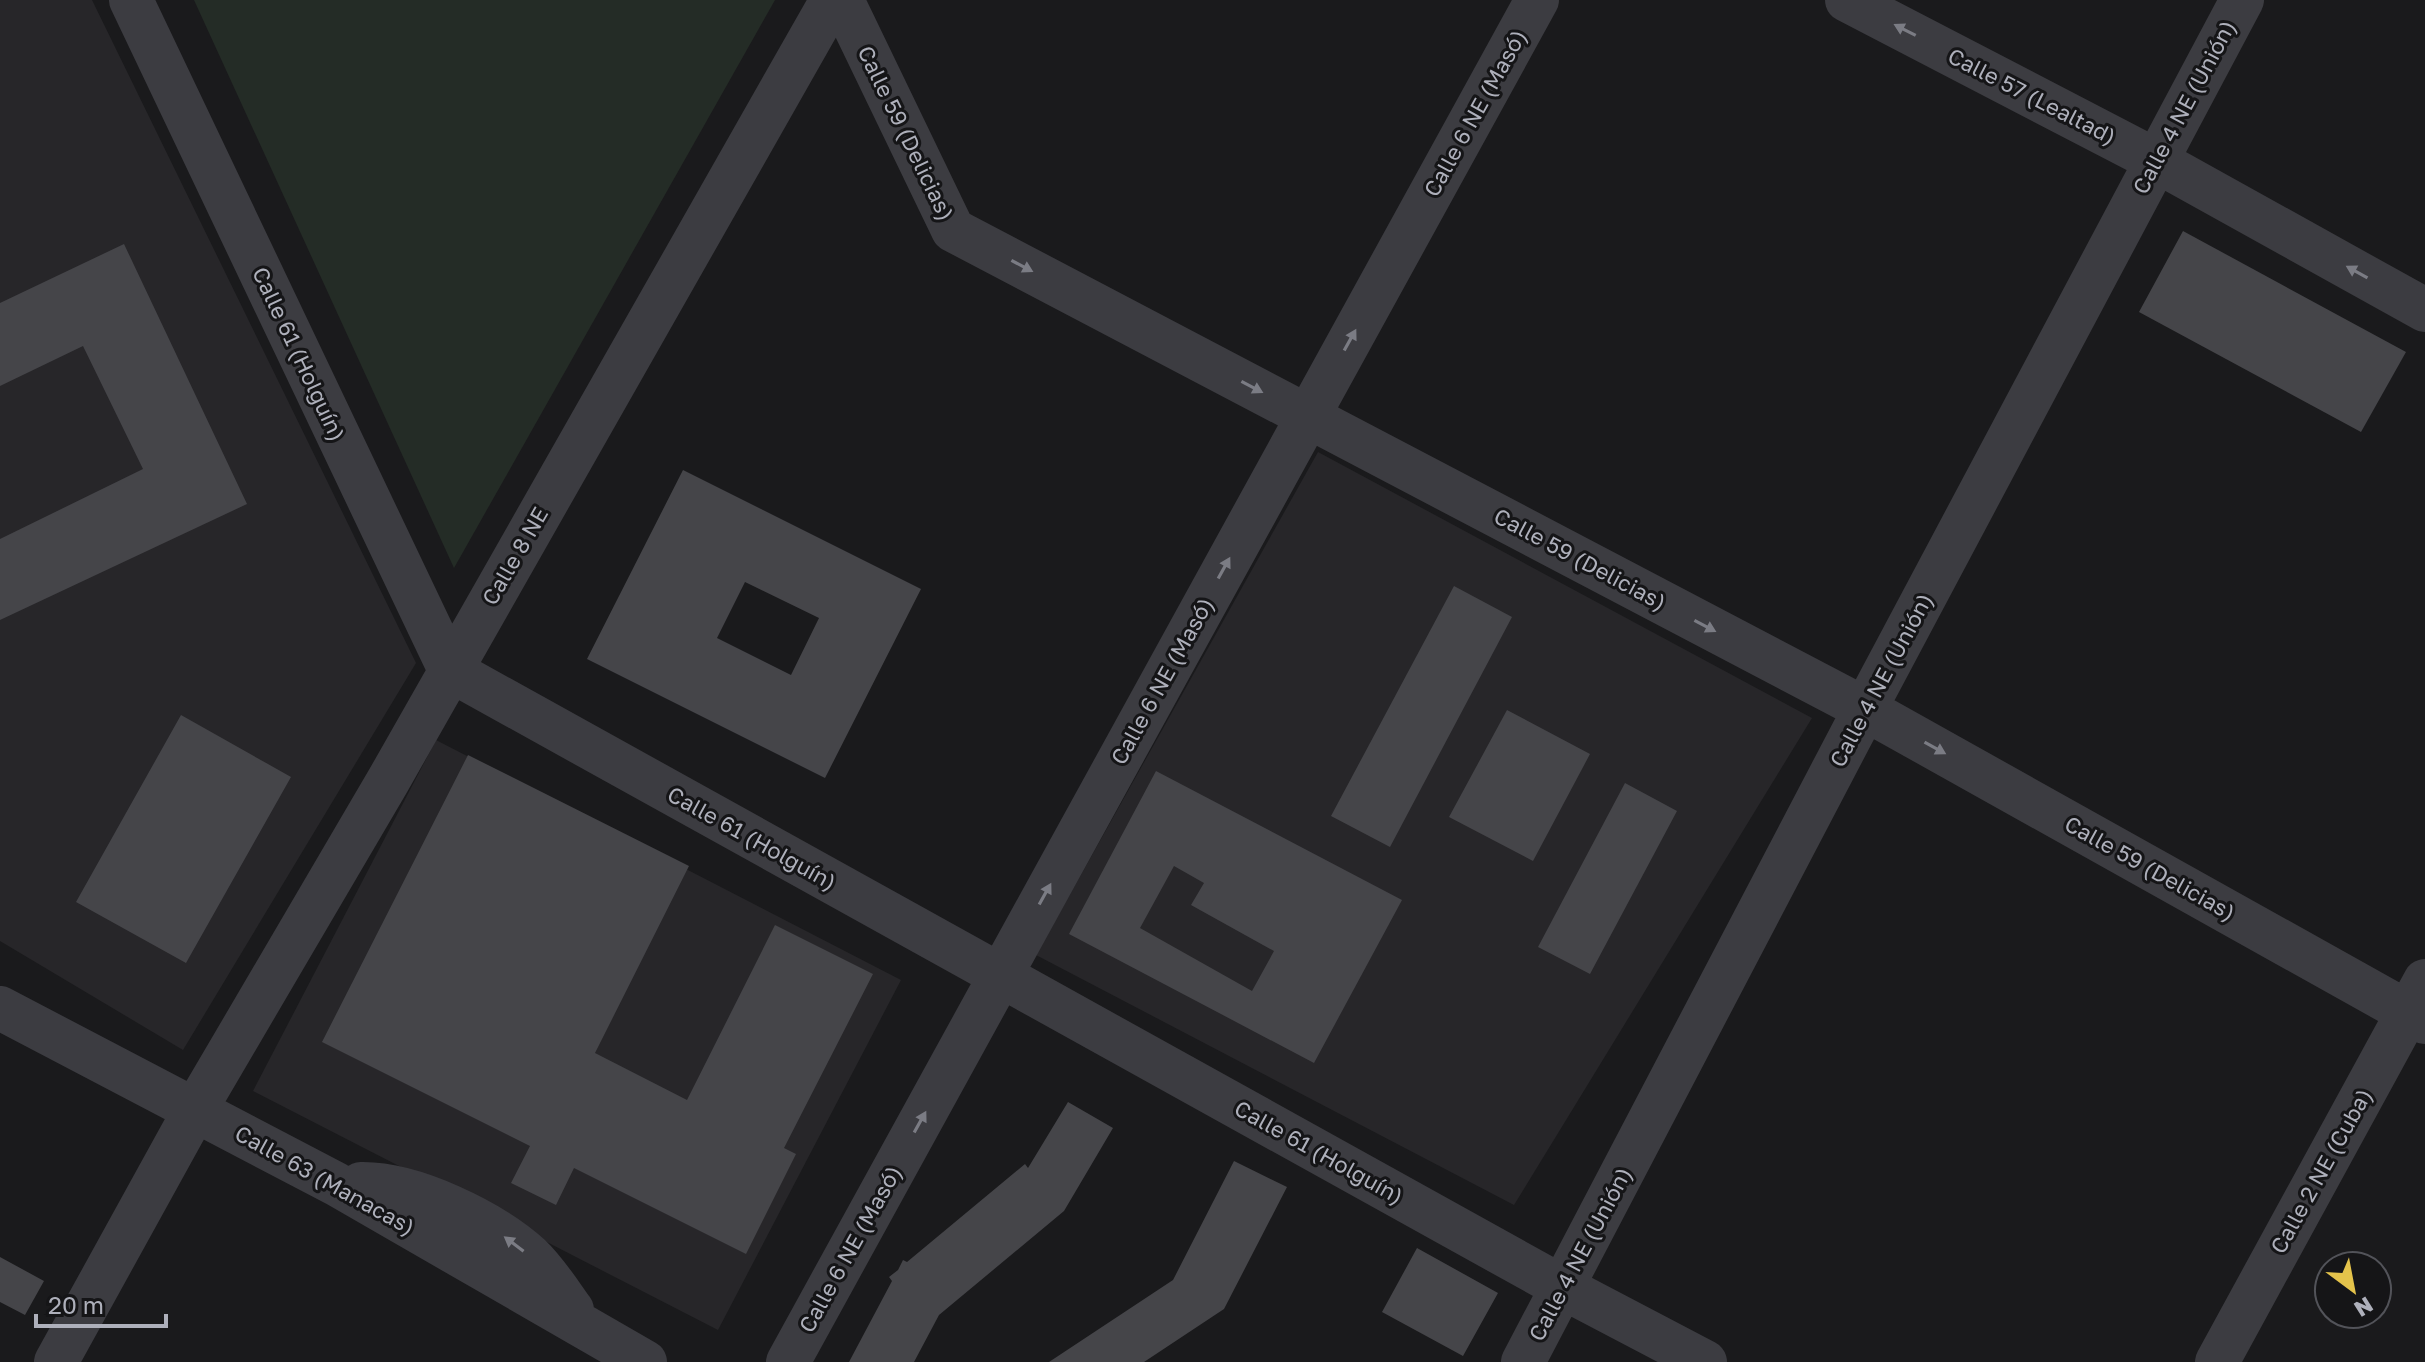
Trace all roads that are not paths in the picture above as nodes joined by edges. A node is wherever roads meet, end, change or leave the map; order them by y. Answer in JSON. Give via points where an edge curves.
{"nodes":[{"id":1,"x":131,"y":0,"type":"edge"},
{"id":2,"x":832,"y":0,"type":"edge"},
{"id":3,"x":842,"y":0,"type":"edge"},
{"id":4,"x":1537,"y":0,"type":"edge"},
{"id":5,"x":1847,"y":0,"type":"edge"},
{"id":6,"x":2242,"y":0,"type":"edge"},
{"id":7,"x":2155,"y":160,"type":"junction"},
{"id":8,"x":2425,"y":310,"type":"edge"},
{"id":9,"x":1308,"y":416,"type":"junction"},
{"id":10,"x":450,"y":670,"type":"junction"},
{"id":11,"x":1865,"y":709,"type":"junction"},
{"id":12,"x":1001,"y":975,"type":"junction"},
{"id":13,"x":2419,"y":1005,"type":"edge"},
{"id":14,"x":0,"y":1008,"type":"edge"},
{"id":15,"x":195,"y":1110,"type":"junction"},
{"id":16,"x":1564,"y":1288,"type":"junction"},
{"id":17,"x":56,"y":1362,"type":"edge"},
{"id":18,"x":645,"y":1362,"type":"edge"},
{"id":19,"x":788,"y":1362,"type":"edge"},
{"id":20,"x":1523,"y":1362,"type":"edge"},
{"id":21,"x":1705,"y":1362,"type":"edge"},
{"id":22,"x":2217,"y":1362,"type":"edge"}],
"edges":[{"from":1,"to":10,"type":"street","name":"Calle 61 (Holguín)"},
{"from":2,"to":10,"type":"street","name":"Calle 8 NE"},
{"from":3,"to":9,"type":"street","name":"Calle 59 (Delicias)","one_way":true,"via":[[953,230]]},
{"from":9,"to":4,"type":"street","name":"Calle 6 NE (Masó)","one_way":true},
{"from":7,"to":5,"type":"street","name":"Calle 57 (Lealtad)","one_way":true},
{"from":6,"to":7,"type":"street","name":"Calle 4 NE (Unión)"},
{"from":8,"to":7,"type":"street","name":"Calle 57 (Lealtad)","one_way":true},
{"from":7,"to":11,"type":"street","name":"Calle 4 NE (Unión)"},
{"from":9,"to":11,"type":"street","name":"Calle 59 (Delicias)","one_way":true},
{"from":12,"to":9,"type":"street","name":"Calle 6 NE (Masó)","one_way":true},
{"from":10,"to":12,"type":"street","name":"Calle 61 (Holguín)"},
{"from":10,"to":15,"type":"street","name":"Calle 8 NE"},
{"from":11,"to":13,"type":"street","name":"Calle 59 (Delicias)","one_way":true},
{"from":11,"to":16,"type":"street","name":"Calle 4 NE (Unión)"},
{"from":12,"to":16,"type":"street","name":"Calle 61 (Holguín)"},
{"from":19,"to":12,"type":"street","name":"Calle 6 NE (Masó)","one_way":true},
{"from":13,"to":22,"type":"street","name":"Calle 2 NE (Cuba)"},
{"from":14,"to":15,"type":"street","name":"Calle 63 (Manacas)"},
{"from":15,"to":17,"type":"street","name":"Calle 8 NE"},
{"from":15,"to":18,"type":"street","name":"Calle 63 (Manacas)","via":[[336,1184]]},
{"from":16,"to":20,"type":"street","name":"Calle 4 NE (Unión)"},
{"from":16,"to":21,"type":"street","name":"Calle 61 (Holguín)"}]}
